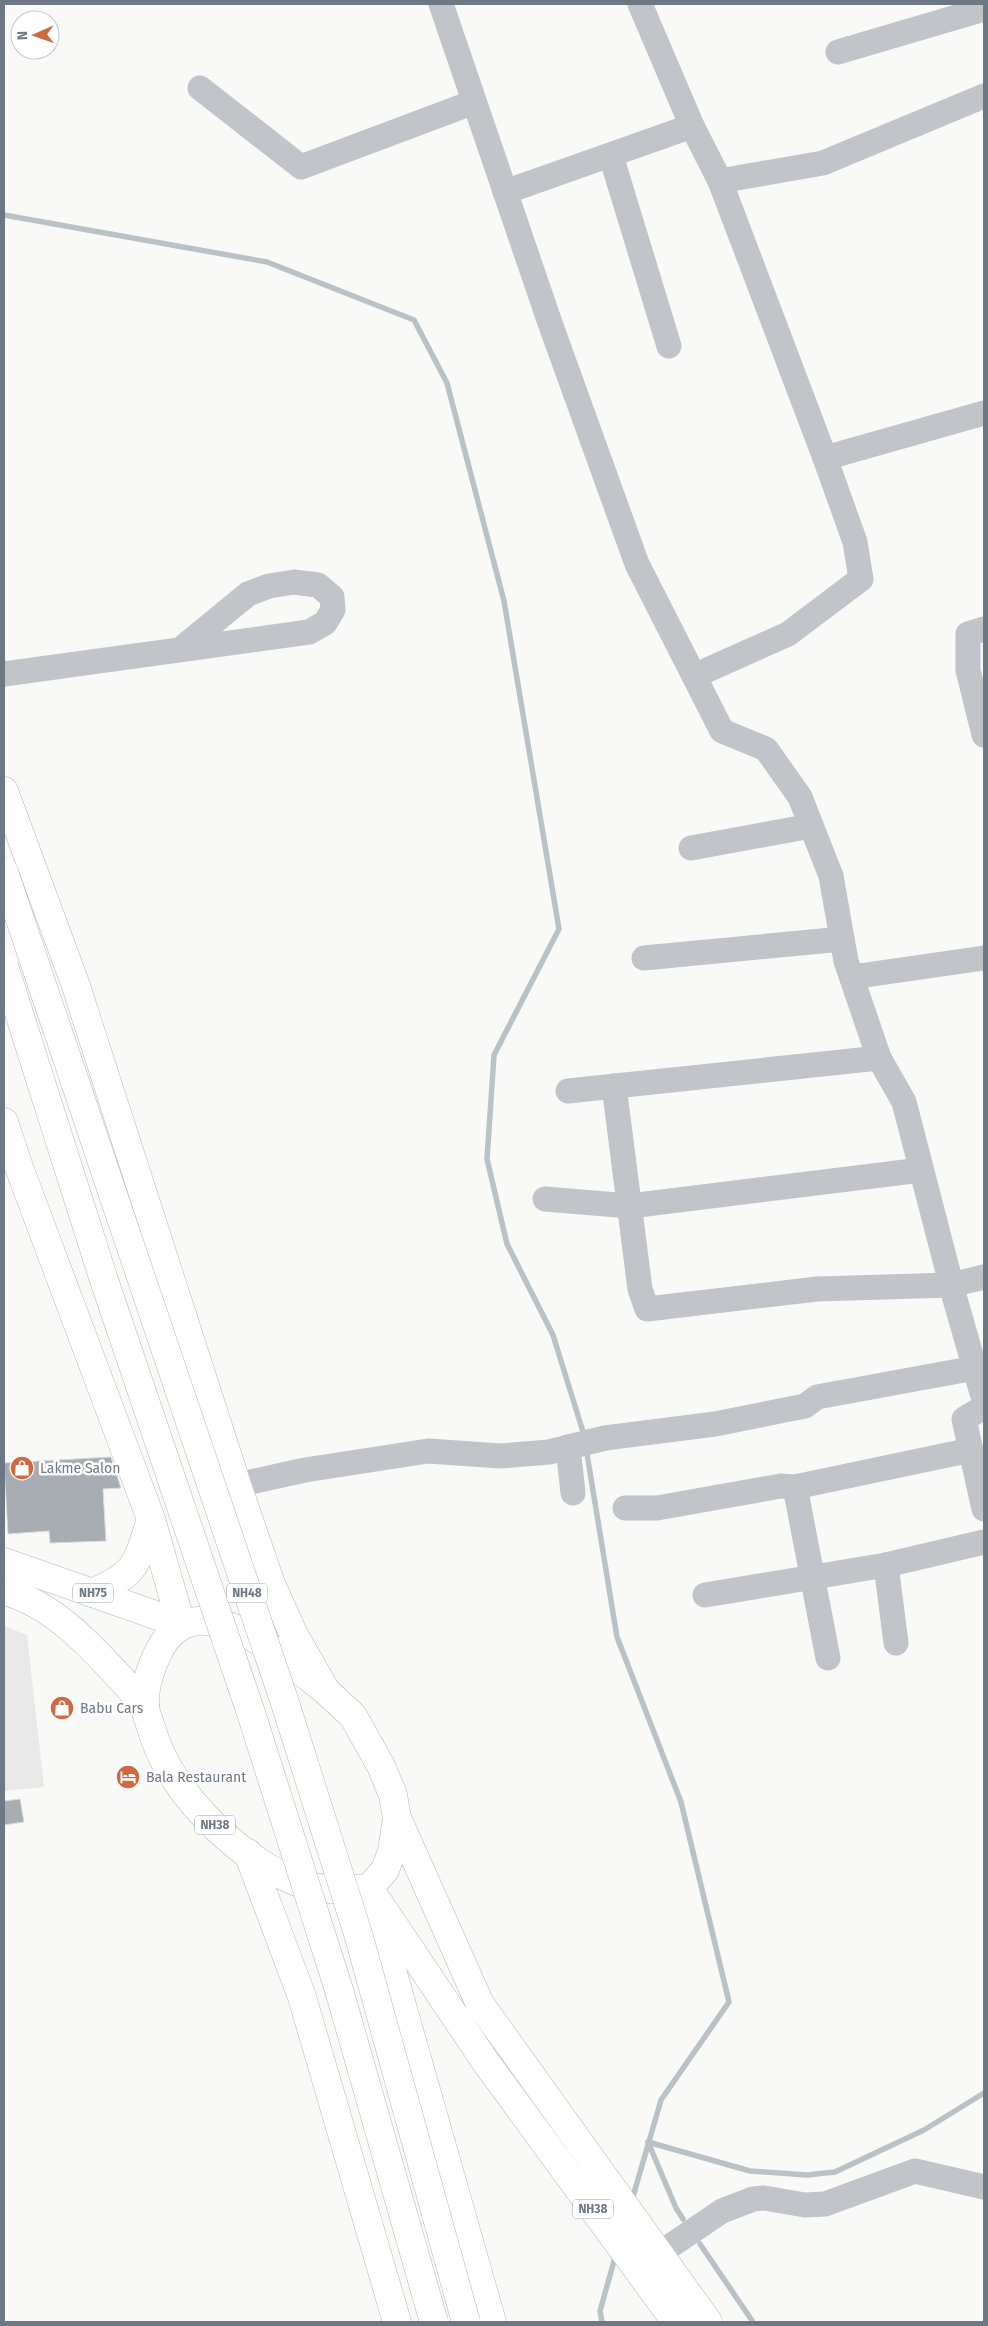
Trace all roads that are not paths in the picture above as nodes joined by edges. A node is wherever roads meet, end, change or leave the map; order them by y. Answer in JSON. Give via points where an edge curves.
{"nodes":[{"id":1,"x":441,"y":4,"type":"edge"},
{"id":2,"x":640,"y":4,"type":"edge"},
{"id":3,"x":984,"y":9,"type":"edge"},
{"id":4,"x":838,"y":52,"type":"dead end"},
{"id":5,"x":200,"y":88,"type":"dead end"},
{"id":6,"x":984,"y":96,"type":"edge"},
{"id":7,"x":474,"y":102,"type":"junction"},
{"id":8,"x":692,"y":126,"type":"junction"},
{"id":9,"x":611,"y":156,"type":"junction"},
{"id":10,"x":720,"y":181,"type":"junction"},
{"id":11,"x":505,"y":192,"type":"junction"},
{"id":12,"x":669,"y":346,"type":"dead end"},
{"id":13,"x":984,"y":412,"type":"edge"},
{"id":14,"x":825,"y":458,"type":"junction"},
{"id":15,"x":984,"y":629,"type":"edge"},
{"id":16,"x":181,"y":649,"type":"junction"},
{"id":17,"x":4,"y":674,"type":"edge"},
{"id":18,"x":694,"y":676,"type":"junction"},
{"id":19,"x":984,"y":735,"type":"edge"},
{"id":20,"x":4,"y":791,"type":"edge"},
{"id":21,"x":811,"y":826,"type":"junction"},
{"id":22,"x":691,"y":848,"type":"dead end"},
{"id":23,"x":4,"y":872,"type":"edge"},
{"id":24,"x":842,"y":939,"type":"junction"},
{"id":25,"x":644,"y":958,"type":"dead end"},
{"id":26,"x":984,"y":958,"type":"edge"},
{"id":27,"x":4,"y":966,"type":"edge"},
{"id":28,"x":852,"y":977,"type":"junction"},
{"id":29,"x":879,"y":1058,"type":"junction"},
{"id":30,"x":614,"y":1086,"type":"junction"},
{"id":31,"x":568,"y":1091,"type":"dead end"},
{"id":32,"x":4,"y":1122,"type":"edge"},
{"id":33,"x":921,"y":1170,"type":"junction"},
{"id":34,"x":545,"y":1199,"type":"dead end"},
{"id":35,"x":630,"y":1206,"type":"junction"},
{"id":36,"x":984,"y":1277,"type":"edge"},
{"id":37,"x":951,"y":1285,"type":"junction"},
{"id":38,"x":975,"y":1368,"type":"junction"},
{"id":39,"x":984,"y":1400,"type":"edge"},
{"id":40,"x":984,"y":1407,"type":"edge"},
{"id":41,"x":568,"y":1447,"type":"junction"},
{"id":42,"x":971,"y":1450,"type":"junction"},
{"id":43,"x":237,"y":1485,"type":"junction"},
{"id":44,"x":795,"y":1487,"type":"junction"},
{"id":45,"x":573,"y":1493,"type":"dead end"},
{"id":46,"x":625,"y":1508,"type":"dead end"},
{"id":47,"x":984,"y":1509,"type":"edge"},
{"id":48,"x":151,"y":1519,"type":"junction"},
{"id":49,"x":984,"y":1542,"type":"edge"},
{"id":50,"x":4,"y":1562,"type":"edge"},
{"id":51,"x":886,"y":1565,"type":"junction"},
{"id":52,"x":811,"y":1578,"type":"junction"},
{"id":53,"x":4,"y":1591,"type":"edge"},
{"id":54,"x":92,"y":1593,"type":"junction"},
{"id":55,"x":705,"y":1595,"type":"dead end"},
{"id":56,"x":181,"y":1624,"type":"junction"},
{"id":57,"x":896,"y":1643,"type":"dead end"},
{"id":58,"x":828,"y":1658,"type":"dead end"},
{"id":59,"x":326,"y":1691,"type":"junction"},
{"id":60,"x":145,"y":1706,"type":"junction"},
{"id":61,"x":397,"y":1818,"type":"junction"},
{"id":62,"x":248,"y":1853,"type":"junction"},
{"id":63,"x":369,"y":1888,"type":"junction"},
{"id":64,"x":326,"y":2080,"type":"junction"},
{"id":65,"x":984,"y":2187,"type":"edge"},
{"id":66,"x":656,"y":2248,"type":"junction"},
{"id":67,"x":380,"y":2322,"type":"edge"},
{"id":68,"x":397,"y":2322,"type":"edge"},
{"id":69,"x":434,"y":2322,"type":"edge"},
{"id":70,"x":466,"y":2322,"type":"edge"},
{"id":71,"x":492,"y":2322,"type":"edge"},
{"id":72,"x":676,"y":2322,"type":"edge"},
{"id":73,"x":708,"y":2322,"type":"edge"}],
"edges":[{"from":1,"to":7,"type":"street"},
{"from":2,"to":8,"type":"street"},
{"from":3,"to":4,"type":"street"},
{"from":5,"to":7,"type":"street","via":[[301,167]]},
{"from":6,"to":10,"type":"street","via":[[823,163]]},
{"from":7,"to":11,"type":"street"},
{"from":8,"to":9,"type":"street"},
{"from":8,"to":10,"type":"street"},
{"from":9,"to":11,"type":"street"},
{"from":9,"to":12,"type":"street"},
{"from":10,"to":14,"type":"street"},
{"from":11,"to":18,"type":"street","via":[[636,564]]},
{"from":13,"to":14,"type":"street"},
{"from":14,"to":18,"type":"street","via":[[855,542],[861,579],[788,634]]},
{"from":15,"to":19,"type":"street","via":[[968,634],[968,670]]},
{"from":16,"to":16,"type":"street","via":[[309,632],[325,622],[333,610],[332,597],[318,585],[294,582],[269,586],[248,594]]},
{"from":16,"to":17,"type":"street"},
{"from":18,"to":21,"type":"street","via":[[722,732],[766,749],[800,797]]},
{"from":20,"to":43,"type":"highway","via":[[75,983]]},
{"from":21,"to":22,"type":"street"},
{"from":21,"to":24,"type":"street","via":[[831,876]]},
{"from":23,"to":70,"type":"highway","number":"NH48","bridge":true,"via":[[348,1900]]},
{"from":24,"to":25,"type":"street"},
{"from":24,"to":28,"type":"street"},
{"from":26,"to":28,"type":"street"},
{"from":27,"to":69,"type":"highway","number":"NH48","bridge":true,"via":[[104,1280],[251,1713],[339,1990]]},
{"from":28,"to":29,"type":"street"},
{"from":29,"to":30,"type":"street"},
{"from":29,"to":33,"type":"street","via":[[904,1102]]},
{"from":30,"to":31,"type":"street"},
{"from":30,"to":35,"type":"street"},
{"from":32,"to":48,"type":"highway"},
{"from":33,"to":35,"type":"street"},
{"from":33,"to":37,"type":"street"},
{"from":34,"to":35,"type":"street"},
{"from":35,"to":37,"type":"street","via":[[640,1289],[647,1309],[817,1289]]},
{"from":36,"to":37,"type":"street"},
{"from":37,"to":38,"type":"street"},
{"from":38,"to":39,"type":"street"},
{"from":38,"to":41,"type":"street","via":[[817,1396],[805,1406],[716,1424],[605,1438]]},
{"from":40,"to":42,"type":"street","via":[[964,1419]]},
{"from":41,"to":43,"type":"street","via":[[501,1456],[428,1451],[305,1470]]},
{"from":41,"to":45,"type":"street"},
{"from":42,"to":44,"type":"street"},
{"from":42,"to":47,"type":"street"},
{"from":43,"to":59,"type":"highway","via":[[275,1592],[294,1635]]},
{"from":44,"to":46,"type":"street","via":[[780,1486],[657,1508]]},
{"from":44,"to":52,"type":"street"},
{"from":48,"to":54,"type":"highway","via":[[138,1559],[131,1570],[119,1581]]},
{"from":48,"to":56,"type":"highway"},
{"from":49,"to":51,"type":"street"},
{"from":50,"to":54,"type":"highway","number":"NH75"},
{"from":51,"to":52,"type":"street"},
{"from":51,"to":57,"type":"street"},
{"from":52,"to":55,"type":"street"},
{"from":52,"to":58,"type":"street"},
{"from":53,"to":60,"type":"highway","via":[[17,1594],[60,1621]]},
{"from":54,"to":56,"type":"highway","number":"NH75"},
{"from":56,"to":59,"type":"highway","number":"NH38","via":[[206,1621],[235,1629],[280,1655]]},
{"from":56,"to":60,"type":"highway","number":"NH38","via":[[164,1641],[152,1664]]},
{"from":59,"to":61,"type":"highway","number":"NH38","via":[[353,1716],[381,1766],[393,1795]]},
{"from":60,"to":62,"type":"highway","number":"NH38","via":[[155,1742],[172,1776],[198,1809]]},
{"from":61,"to":63,"type":"highway","number":"NH38","via":[[392,1851],[385,1870]]},
{"from":61,"to":66,"type":"highway","number":"NH38","via":[[480,2004]]},
{"from":62,"to":63,"type":"highway","number":"NH38","via":[[296,1882],[333,1890]]},
{"from":62,"to":64,"type":"highway","via":[[302,1997]]},
{"from":63,"to":71,"type":"highway"},
{"from":63,"to":72,"type":"highway","number":"NH38","via":[[484,2061]]},
{"from":64,"to":67,"type":"highway","via":[[340,2160]]},
{"from":64,"to":68,"type":"highway"},
{"from":65,"to":66,"type":"street","via":[[915,2171],[826,2204],[805,2206],[753,2199],[722,2211]]},
{"from":66,"to":73,"type":"highway","number":"NH38"}]}
